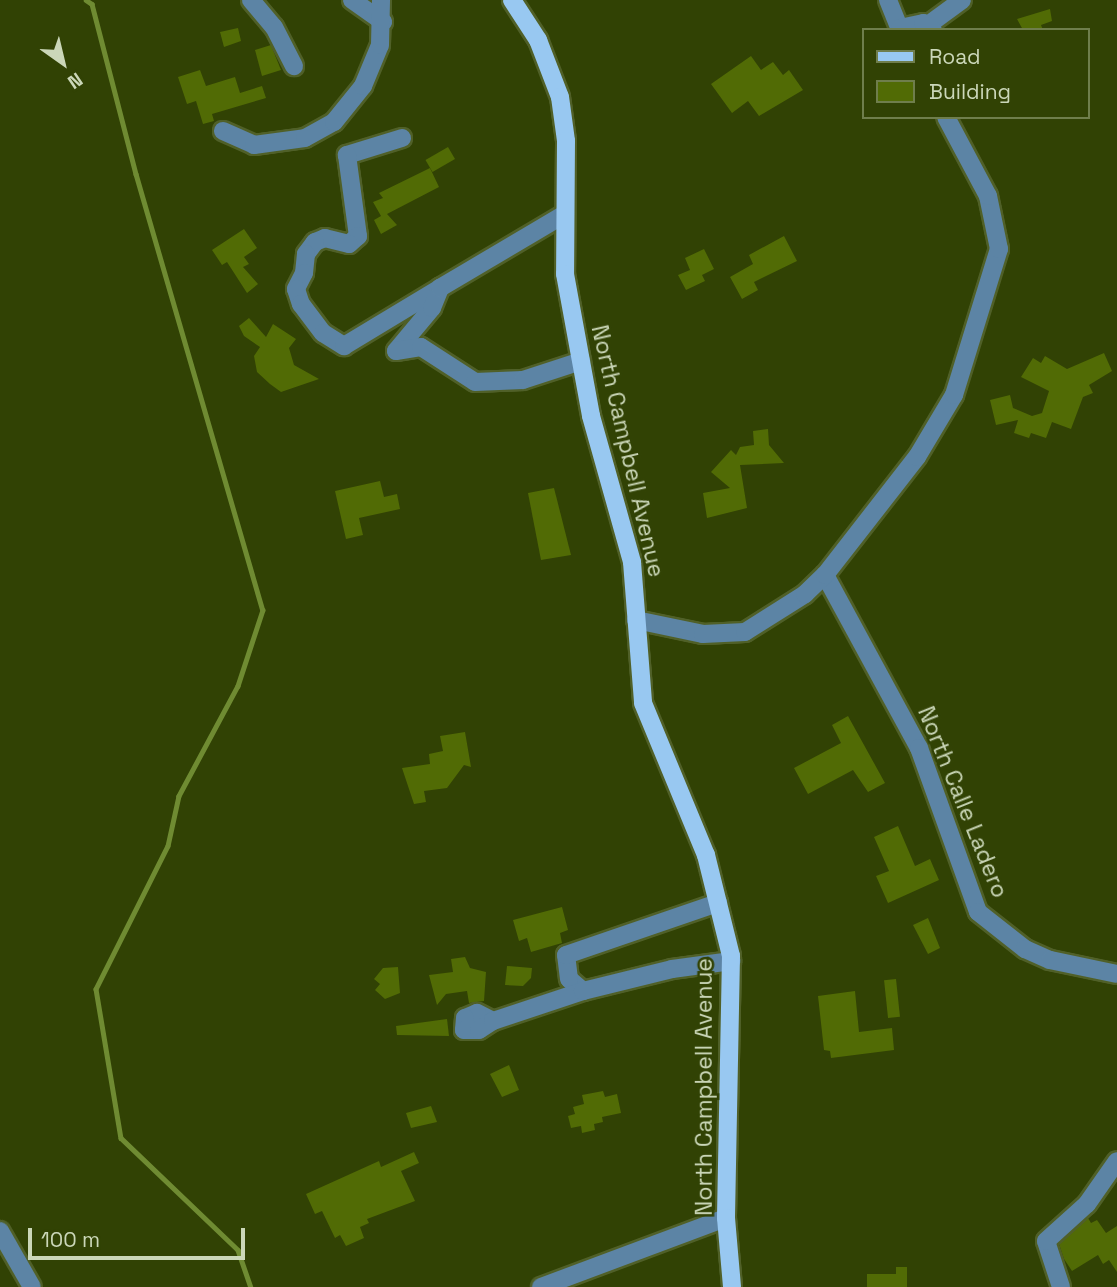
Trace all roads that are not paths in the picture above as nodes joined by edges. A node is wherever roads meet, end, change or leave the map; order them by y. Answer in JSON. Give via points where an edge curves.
{"nodes":[{"id":1,"x":251,"y":0,"type":"edge"},
{"id":2,"x":352,"y":0,"type":"edge"},
{"id":3,"x":381,"y":0,"type":"edge"},
{"id":4,"x":512,"y":0,"type":"edge"},
{"id":5,"x":887,"y":0,"type":"edge"},
{"id":6,"x":962,"y":0,"type":"edge"},
{"id":7,"x":383,"y":22,"type":"junction"},
{"id":8,"x":931,"y":27,"type":"edge"},
{"id":9,"x":900,"y":28,"type":"edge"},
{"id":10,"x":294,"y":65,"type":"dead end"},
{"id":11,"x":947,"y":119,"type":"edge"},
{"id":12,"x":223,"y":131,"type":"dead end"},
{"id":13,"x":402,"y":138,"type":"dead end"},
{"id":14,"x":565,"y":214,"type":"junction"},
{"id":15,"x":440,"y":288,"type":"junction"},
{"id":16,"x":581,"y":361,"type":"junction"},
{"id":17,"x":825,"y":575,"type":"junction"},
{"id":18,"x":636,"y":620,"type":"junction"},
{"id":19,"x":718,"y":903,"type":"junction"},
{"id":20,"x":731,"y":961,"type":"junction"},
{"id":21,"x":1117,"y":974,"type":"edge"},
{"id":22,"x":583,"y":991,"type":"junction"},
{"id":23,"x":493,"y":1021,"type":"dead end"},
{"id":24,"x":1117,"y":1161,"type":"edge"},
{"id":25,"x":726,"y":1218,"type":"junction"},
{"id":26,"x":0,"y":1231,"type":"edge"},
{"id":27,"x":32,"y":1287,"type":"edge"},
{"id":28,"x":541,"y":1287,"type":"edge"},
{"id":29,"x":732,"y":1287,"type":"edge"},
{"id":30,"x":1060,"y":1287,"type":"edge"}],
"edges":[{"from":1,"to":10,"type":"street","via":[[274,27]]},
{"from":2,"to":7,"type":"street"},
{"from":3,"to":7,"type":"street"},
{"from":4,"to":14,"type":"main road","name":"North Campbell Avenue","via":[[538,40],[560,97],[566,141]]},
{"from":5,"to":9,"type":"street"},
{"from":6,"to":8,"type":"street"},
{"from":7,"to":12,"type":"street","via":[[380,45],[363,86],[334,122],[305,138],[254,145]]},
{"from":11,"to":17,"type":"street","via":[[988,197],[999,249],[954,396],[917,457]]},
{"from":13,"to":15,"type":"street","via":[[347,155],[358,236],[349,244],[324,238],[316,242],[306,254],[296,289],[323,333],[344,346]]},
{"from":14,"to":15,"type":"street"},
{"from":14,"to":16,"type":"main road","name":"North Campbell Avenue","via":[[565,274]]},
{"from":15,"to":16,"type":"street","via":[[432,308],[396,351],[421,347],[475,382],[523,380]]},
{"from":16,"to":18,"type":"main road","name":"North Campbell Avenue","via":[[632,562]]},
{"from":17,"to":18,"type":"street","via":[[805,594],[745,632],[703,634]]},
{"from":17,"to":21,"type":"street","name":"North Calle Ladero","via":[[919,748],[978,912],[1006,938],[1050,960]]},
{"from":18,"to":19,"type":"main road","name":"North Campbell Avenue","via":[[639,676],[649,722],[706,855]]},
{"from":19,"to":20,"type":"main road","name":"North Campbell Avenue"},
{"from":19,"to":22,"type":"street","via":[[566,955],[569,979]]},
{"from":20,"to":22,"type":"street","via":[[672,969]]},
{"from":20,"to":25,"type":"main road","name":"North Campbell Avenue"},
{"from":22,"to":23,"type":"street"},
{"from":24,"to":30,"type":"street","via":[[1087,1204],[1046,1241]]},
{"from":25,"to":28,"type":"street"},
{"from":25,"to":29,"type":"main road","name":"North Campbell Avenue"},
{"from":26,"to":27,"type":"street"}]}
